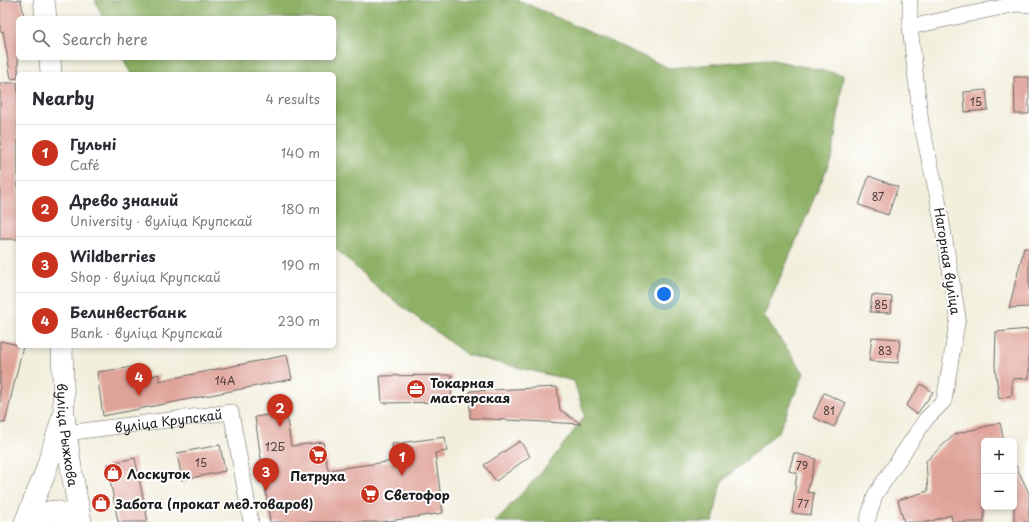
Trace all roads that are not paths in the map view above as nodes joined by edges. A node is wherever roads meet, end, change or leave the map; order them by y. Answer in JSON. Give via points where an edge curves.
{"nodes":[{"id":1,"x":44,"y":0,"type":"edge"},
{"id":2,"x":910,"y":0,"type":"edge"},
{"id":3,"x":1029,"y":5,"type":"edge"},
{"id":4,"x":46,"y":16,"type":"edge"},
{"id":5,"x":910,"y":27,"type":"junction"},
{"id":6,"x":50,"y":60,"type":"edge"},
{"id":7,"x":51,"y":72,"type":"edge"},
{"id":8,"x":62,"y":348,"type":"edge"},
{"id":9,"x":65,"y":424,"type":"junction"},
{"id":10,"x":26,"y":522,"type":"edge"},
{"id":11,"x":32,"y":522,"type":"edge"},
{"id":12,"x":74,"y":522,"type":"edge"},
{"id":13,"x":82,"y":522,"type":"edge"},
{"id":14,"x":251,"y":522,"type":"edge"},
{"id":15,"x":867,"y":522,"type":"edge"}],
"edges":[{"from":1,"to":4,"type":"main road"},
{"from":2,"to":5,"type":"street","name":"Нагорная вуліца"},
{"from":3,"to":5,"type":"street","via":[[1016,4]]},
{"from":5,"to":15,"type":"street","name":"Нагорная вуліца","via":[[921,123],[937,194],[958,317],[944,401],[926,419],[875,495]]},
{"from":6,"to":7,"type":"main road"},
{"from":8,"to":9,"type":"main road","name":"вуліца Рыжкова"},
{"from":9,"to":10,"type":"main road"},
{"from":9,"to":13,"type":"main road","name":"вуліца Рыжкова"},
{"from":9,"to":14,"type":"street","name":"вуліца Крупскай","via":[[231,412]]},
{"from":11,"to":12,"type":"main road","via":[[48,512],[62,513]]}]}
